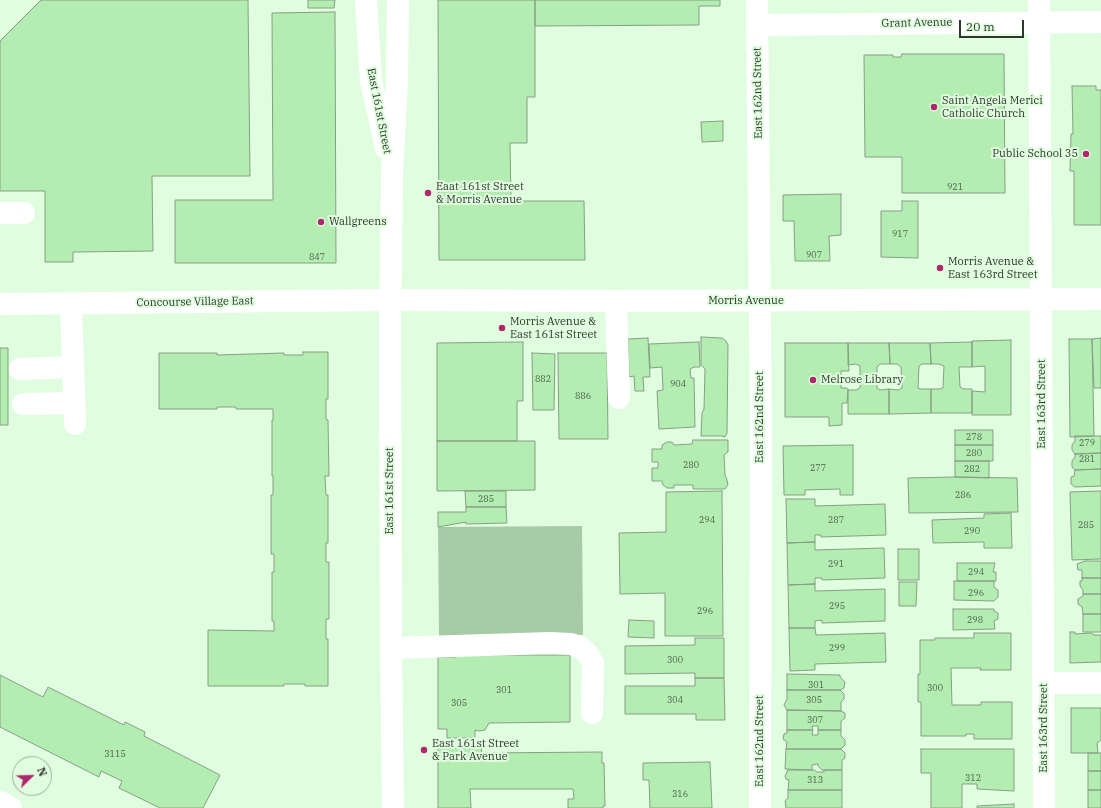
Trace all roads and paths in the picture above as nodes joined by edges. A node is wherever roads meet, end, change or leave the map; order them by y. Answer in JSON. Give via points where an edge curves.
{"nodes":[{"id":1,"x":366,"y":0,"type":"edge"},
{"id":2,"x":398,"y":0,"type":"edge"},
{"id":3,"x":757,"y":0,"type":"edge"},
{"id":4,"x":1039,"y":0,"type":"edge"},
{"id":5,"x":1039,"y":22,"type":"junction"},
{"id":6,"x":1101,"y":22,"type":"edge"},
{"id":7,"x":757,"y":25,"type":"junction"},
{"id":8,"x":392,"y":175,"type":"junction"},
{"id":9,"x":0,"y":213,"type":"edge"},
{"id":10,"x":24,"y":213,"type":"dead end"},
{"id":11,"x":1041,"y":299,"type":"junction"},
{"id":12,"x":1101,"y":299,"type":"edge"},
{"id":13,"x":390,"y":300,"type":"junction"},
{"id":14,"x":616,"y":301,"type":"junction"},
{"id":15,"x":759,"y":301,"type":"junction"},
{"id":16,"x":71,"y":303,"type":"junction"},
{"id":17,"x":0,"y":304,"type":"edge"},
{"id":18,"x":73,"y":367,"type":"junction"},
{"id":19,"x":20,"y":369,"type":"dead end"},
{"id":20,"x":619,"y":398,"type":"dead end"},
{"id":21,"x":23,"y":404,"type":"dead end"},
{"id":22,"x":391,"y":648,"type":"junction"},
{"id":23,"x":1044,"y":683,"type":"junction"},
{"id":24,"x":1101,"y":683,"type":"edge"},
{"id":25,"x":592,"y":713,"type":"dead end"},
{"id":26,"x":0,"y":802,"type":"edge"},
{"id":27,"x":11,"y":808,"type":"edge"},
{"id":28,"x":393,"y":808,"type":"edge"},
{"id":29,"x":760,"y":808,"type":"edge"},
{"id":30,"x":1044,"y":808,"type":"edge"}],
"edges":[{"from":1,"to":8,"type":"street","name":"East 161st Street","via":[[371,81]]},
{"from":2,"to":8,"type":"street","name":"East 161st Street"},
{"from":3,"to":7,"type":"street","name":"East 162nd Street"},
{"from":4,"to":5,"type":"street","name":"East 163rd Street"},
{"from":5,"to":6,"type":"street","name":"Grant Avenue"},
{"from":5,"to":7,"type":"street","name":"Grant Avenue"},
{"from":5,"to":11,"type":"street","name":"East 163rd Street"},
{"from":7,"to":15,"type":"street","name":"East 162nd Street"},
{"from":8,"to":13,"type":"street","name":"East 161st Street"},
{"from":9,"to":10,"type":"street"},
{"from":11,"to":12,"type":"street","name":"Morris Avenue"},
{"from":11,"to":15,"type":"street","name":"Morris Avenue"},
{"from":11,"to":23,"type":"street","name":"East 163rd Street"},
{"from":13,"to":14,"type":"street","name":"Morris Avenue"},
{"from":13,"to":16,"type":"street","name":"Concourse Village East"},
{"from":13,"to":22,"type":"street","name":"East 161st Street"},
{"from":14,"to":15,"type":"street","name":"Morris Avenue"},
{"from":14,"to":20,"type":"street"},
{"from":15,"to":29,"type":"street","name":"East 162nd Street"},
{"from":16,"to":17,"type":"street","name":"Concourse Village East"},
{"from":16,"to":18,"type":"street"},
{"from":18,"to":19,"type":"street"},
{"from":18,"to":21,"type":"street","via":[[74,413]]},
{"from":22,"to":25,"type":"street","via":[[571,644],[580,647],[593,662]]},
{"from":22,"to":28,"type":"street","name":"East 161st Street"},
{"from":23,"to":24,"type":"street"},
{"from":23,"to":30,"type":"street","name":"East 163rd Street"},
{"from":26,"to":27,"type":"street"}]}
